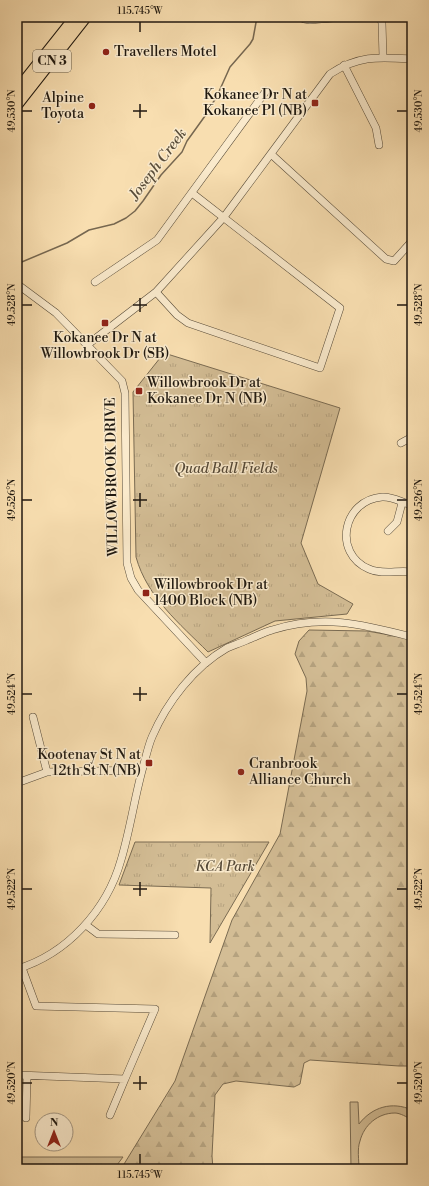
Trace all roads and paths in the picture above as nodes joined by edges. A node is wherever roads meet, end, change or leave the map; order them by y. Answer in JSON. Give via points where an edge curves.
{"nodes":[{"id":1,"x":75,"y":17,"type":"edge"},
{"id":2,"x":86,"y":17,"type":"edge"},
{"id":3,"x":304,"y":17,"type":"edge"},
{"id":4,"x":344,"y":17,"type":"edge"},
{"id":5,"x":380,"y":17,"type":"edge"},
{"id":6,"x":383,"y":57,"type":"junction"},
{"id":7,"x":412,"y":59,"type":"edge"},
{"id":8,"x":344,"y":66,"type":"junction"},
{"id":9,"x":17,"y":90,"type":"edge"},
{"id":10,"x":266,"y":91,"type":"dead end"},
{"id":11,"x":18,"y":103,"type":"edge"},
{"id":12,"x":379,"y":145,"type":"dead end"},
{"id":13,"x":271,"y":154,"type":"junction"},
{"id":14,"x":192,"y":193,"type":"junction"},
{"id":15,"x":224,"y":217,"type":"junction"},
{"id":16,"x":412,"y":241,"type":"edge"},
{"id":17,"x":95,"y":282,"type":"dead end"},
{"id":18,"x":17,"y":284,"type":"edge"},
{"id":19,"x":156,"y":292,"type":"junction"},
{"id":20,"x":87,"y":345,"type":"junction"},
{"id":21,"x":412,"y":437,"type":"edge"},
{"id":22,"x":401,"y":443,"type":"dead end"},
{"id":23,"x":402,"y":503,"type":"junction"},
{"id":24,"x":412,"y":505,"type":"edge"},
{"id":25,"x":388,"y":531,"type":"dead end"},
{"id":26,"x":412,"y":572,"type":"edge"},
{"id":27,"x":412,"y":637,"type":"edge"},
{"id":28,"x":206,"y":663,"type":"junction"},
{"id":29,"x":33,"y":717,"type":"dead end"},
{"id":30,"x":142,"y":770,"type":"junction"},
{"id":31,"x":47,"y":772,"type":"junction"},
{"id":32,"x":17,"y":783,"type":"edge"},
{"id":33,"x":86,"y":925,"type":"junction"},
{"id":34,"x":175,"y":935,"type":"dead end"},
{"id":35,"x":20,"y":969,"type":"edge"},
{"id":36,"x":17,"y":1075,"type":"edge"},
{"id":37,"x":27,"y":1076,"type":"junction"},
{"id":38,"x":125,"y":1079,"type":"junction"},
{"id":39,"x":110,"y":1115,"type":"dead end"},
{"id":40,"x":26,"y":1118,"type":"dead end"}],
"edges":[{"from":1,"to":9,"type":"highway","number":"CN 3"},
{"from":2,"to":11,"type":"highway","number":"CN 3"},
{"from":3,"to":4,"type":"street","via":[[310,20]]},
{"from":5,"to":6,"type":"street"},
{"from":6,"to":7,"type":"street"},
{"from":6,"to":8,"type":"street"},
{"from":8,"to":12,"type":"street","via":[[376,128]]},
{"from":8,"to":13,"type":"street","via":[[330,74]]},
{"from":10,"to":14,"type":"street"},
{"from":13,"to":15,"type":"street"},
{"from":13,"to":16,"type":"street","via":[[386,259],[394,260]]},
{"from":14,"to":15,"type":"street"},
{"from":14,"to":17,"type":"street","via":[[157,240]]},
{"from":15,"to":19,"type":"street"},
{"from":15,"to":19,"type":"street","via":[[340,308],[320,368],[188,322],[177,315]]},
{"from":18,"to":20,"type":"street","name":"WILLOWBROOK DRIVE","via":[[56,313]]},
{"from":19,"to":20,"type":"street"},
{"from":20,"to":28,"type":"street","name":"WILLOWBROOK DRIVE","via":[[122,381],[125,393],[127,563],[131,578],[138,590]]},
{"from":21,"to":22,"type":"street"},
{"from":23,"to":24,"type":"street"},
{"from":23,"to":25,"type":"street","via":[[397,522]]},
{"from":23,"to":26,"type":"street","via":[[394,498],[384,497],[374,498],[363,504],[354,511],[348,522],[347,543],[350,553],[359,564],[370,570]]},
{"from":27,"to":28,"type":"street","via":[[366,625],[328,621],[306,623],[272,630],[227,648]]},
{"from":28,"to":30,"type":"street","via":[[167,706],[151,737]]},
{"from":29,"to":31,"type":"street"},
{"from":30,"to":31,"type":"street"},
{"from":30,"to":33,"type":"street","via":[[121,861],[111,888]]},
{"from":31,"to":32,"type":"street"},
{"from":33,"to":34,"type":"street","via":[[98,934]]},
{"from":33,"to":35,"type":"street","via":[[45,958]]},
{"from":35,"to":38,"type":"street","via":[[36,1006],[155,1009]]},
{"from":36,"to":37,"type":"street"},
{"from":37,"to":38,"type":"street"},
{"from":37,"to":40,"type":"street"},
{"from":38,"to":39,"type":"street"}]}
